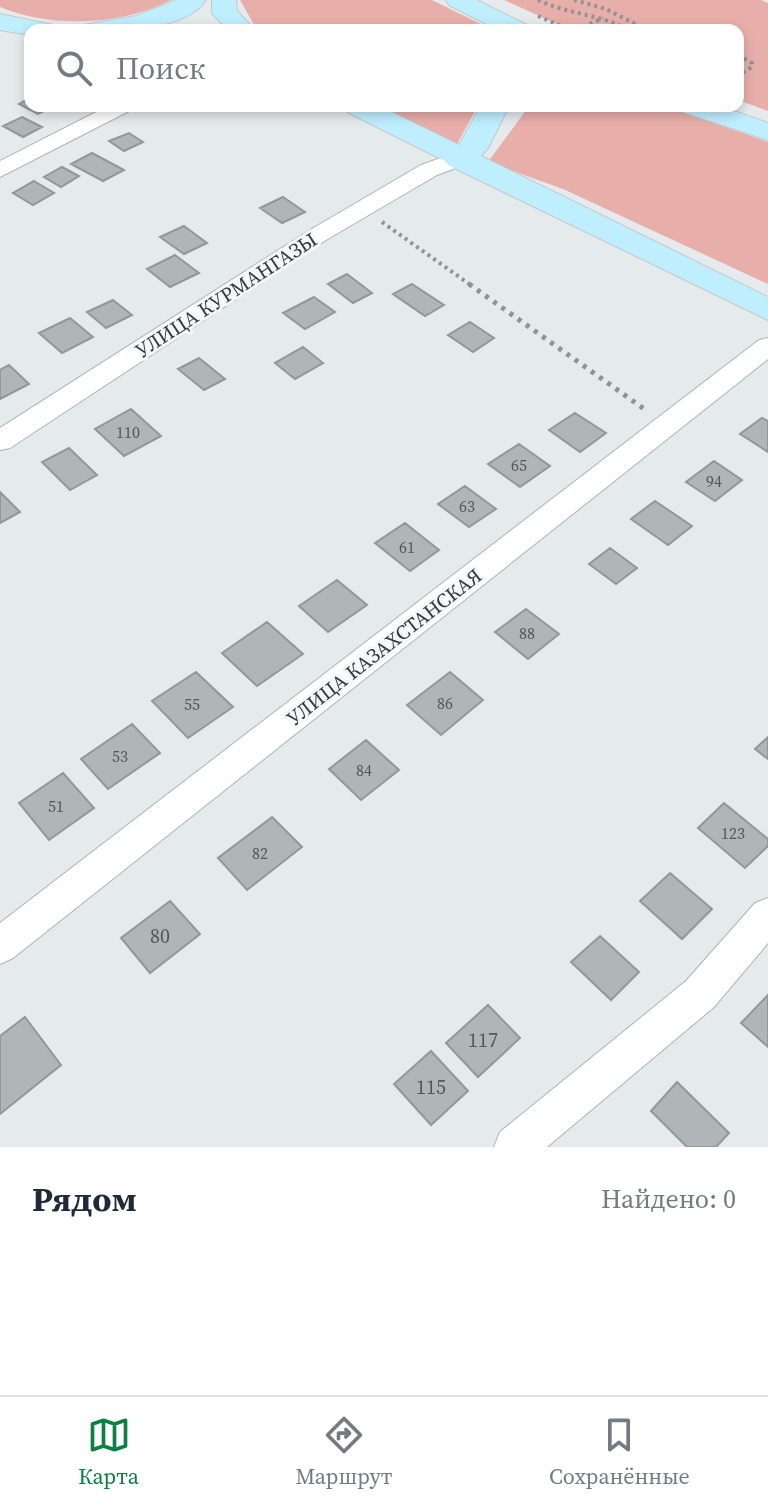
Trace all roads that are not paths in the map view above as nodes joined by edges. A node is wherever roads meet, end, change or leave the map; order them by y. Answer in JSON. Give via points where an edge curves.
{"nodes":[{"id":1,"x":194,"y":0,"type":"edge"},
{"id":2,"x":224,"y":0,"type":"edge"},
{"id":3,"x":458,"y":0,"type":"edge"},
{"id":4,"x":4,"y":24,"type":"edge"},
{"id":5,"x":130,"y":24,"type":"edge"},
{"id":6,"x":236,"y":24,"type":"edge"},
{"id":7,"x":506,"y":24,"type":"edge"},
{"id":8,"x":24,"y":27,"type":"edge"},
{"id":9,"x":112,"y":112,"type":"edge"},
{"id":10,"x":368,"y":112,"type":"edge"},
{"id":11,"x":492,"y":112,"type":"edge"},
{"id":12,"x":710,"y":112,"type":"edge"},
{"id":13,"x":768,"y":132,"type":"edge"},
{"id":14,"x":458,"y":159,"type":"junction"},
{"id":15,"x":0,"y":170,"type":"edge"},
{"id":16,"x":768,"y":310,"type":"edge"},
{"id":17,"x":768,"y":346,"type":"edge"},
{"id":18,"x":0,"y":441,"type":"edge"},
{"id":19,"x":768,"y":915,"type":"edge"},
{"id":20,"x":0,"y":946,"type":"edge"},
{"id":21,"x":515,"y":1147,"type":"edge"}],
"edges":[{"from":1,"to":5,"type":"main road"},
{"from":2,"to":6,"type":"main road","via":[[225,13]]},
{"from":3,"to":7,"type":"main road"},
{"from":4,"to":8,"type":"main road"},
{"from":9,"to":15,"type":"street"},
{"from":10,"to":14,"type":"main road"},
{"from":11,"to":14,"type":"main road","via":[[474,148]]},
{"from":12,"to":13,"type":"main road"},
{"from":14,"to":16,"type":"main road"},
{"from":14,"to":18,"type":"street","name":"УЛИЦА КУРМАНГАЗЫ","via":[[363,209]]},
{"from":17,"to":20,"type":"street","name":"УЛИЦА КАЗАХСТАНСКАЯ"},
{"from":19,"to":21,"type":"street","via":[[700,994]]}]}
